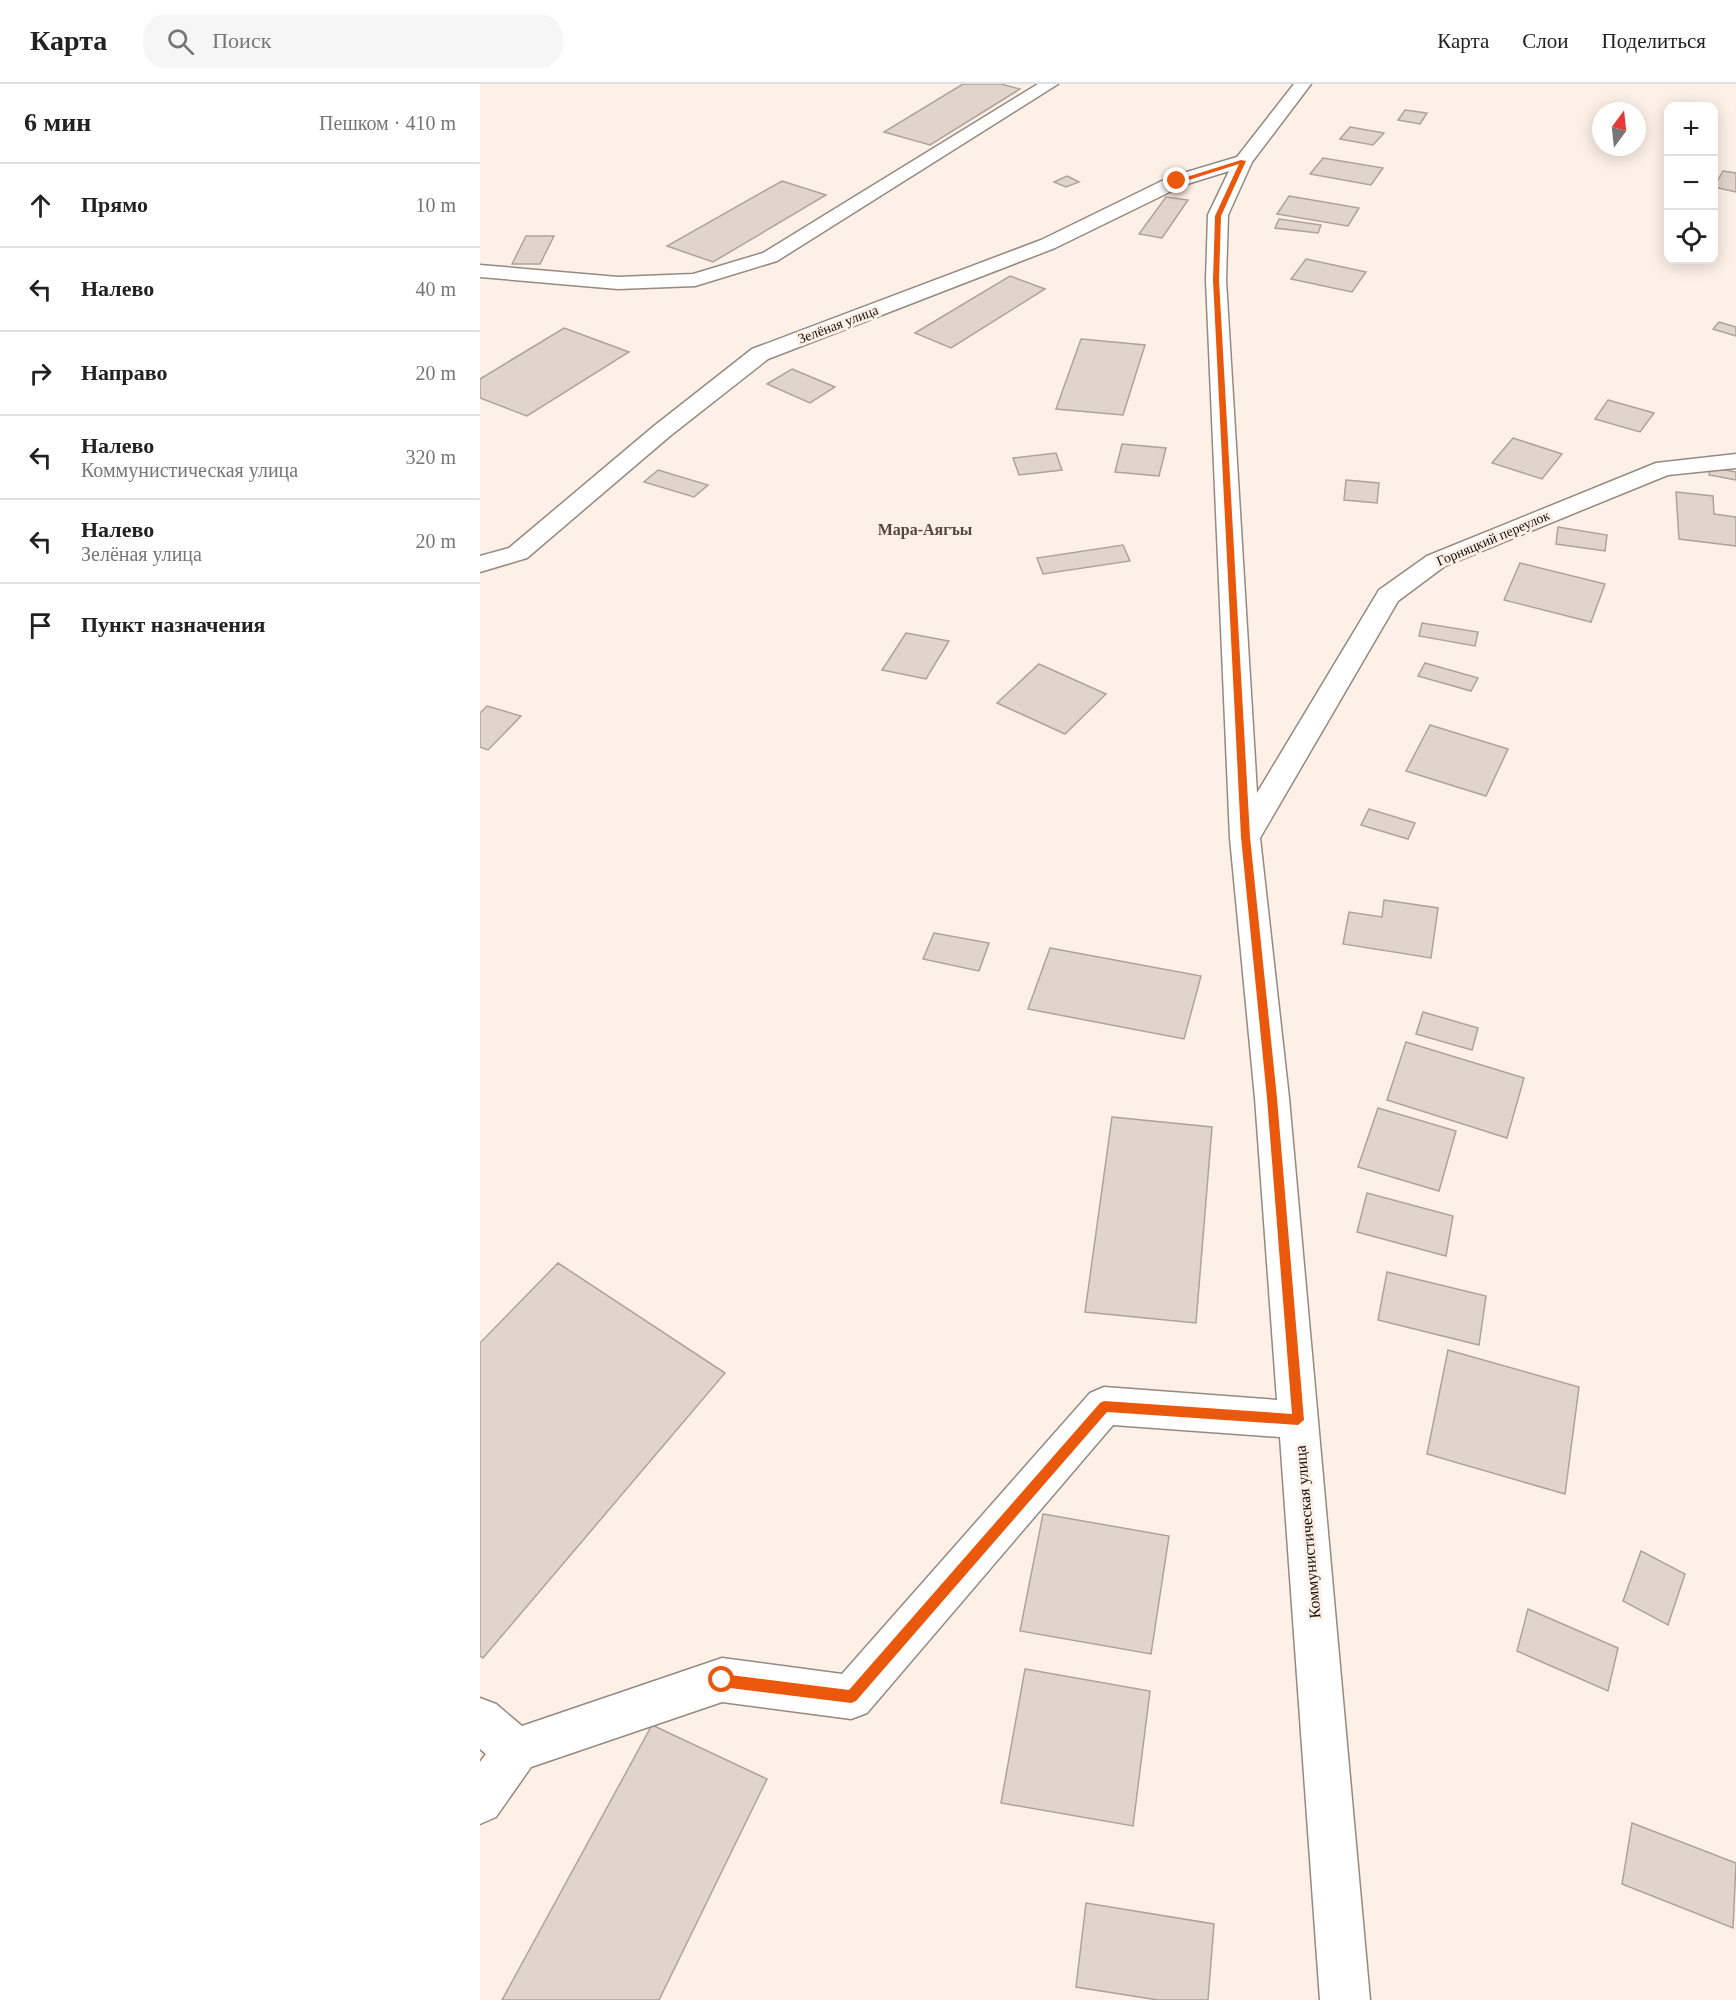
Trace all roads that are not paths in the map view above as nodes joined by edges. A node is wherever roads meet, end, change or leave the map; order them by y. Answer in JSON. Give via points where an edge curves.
{"nodes":[{"id":1,"x":1050,"y":84,"type":"edge"},
{"id":2,"x":1303,"y":84,"type":"edge"},
{"id":3,"x":1243,"y":161,"type":"junction"},
{"id":4,"x":480,"y":271,"type":"edge"},
{"id":5,"x":1736,"y":461,"type":"edge"},
{"id":6,"x":480,"y":564,"type":"edge"},
{"id":7,"x":1245,"y":837,"type":"junction"},
{"id":8,"x":1298,"y":1420,"type":"junction"},
{"id":9,"x":480,"y":1720,"type":"edge"},
{"id":10,"x":516,"y":1750,"type":"junction"},
{"id":11,"x":480,"y":1801,"type":"edge"},
{"id":12,"x":1345,"y":2000,"type":"edge"}],
"edges":[{"from":1,"to":4,"type":"street","via":[[770,257],[695,280],[618,283]]},
{"from":2,"to":3,"type":"street","name":"Коммунистическая улица"},
{"from":3,"to":6,"type":"street","name":"Зелёная улица","via":[[1177,181],[1048,244],[760,354],[518,553]]},
{"from":3,"to":7,"type":"street","name":"Коммунистическая улица","via":[[1218,216],[1216,280]]},
{"from":5,"to":7,"type":"street","name":"Горняцкий переулок","via":[[1664,468],[1436,561],[1388,596]]},
{"from":7,"to":8,"type":"street","name":"Коммунистическая улица","via":[[1272,1098]]},
{"from":8,"to":10,"type":"street","via":[[1104,1406],[851,1697],[722,1680]]},
{"from":8,"to":12,"type":"street","name":"Коммунистическая улица"},
{"from":9,"to":10,"type":"street"},
{"from":10,"to":11,"type":"street"}]}
